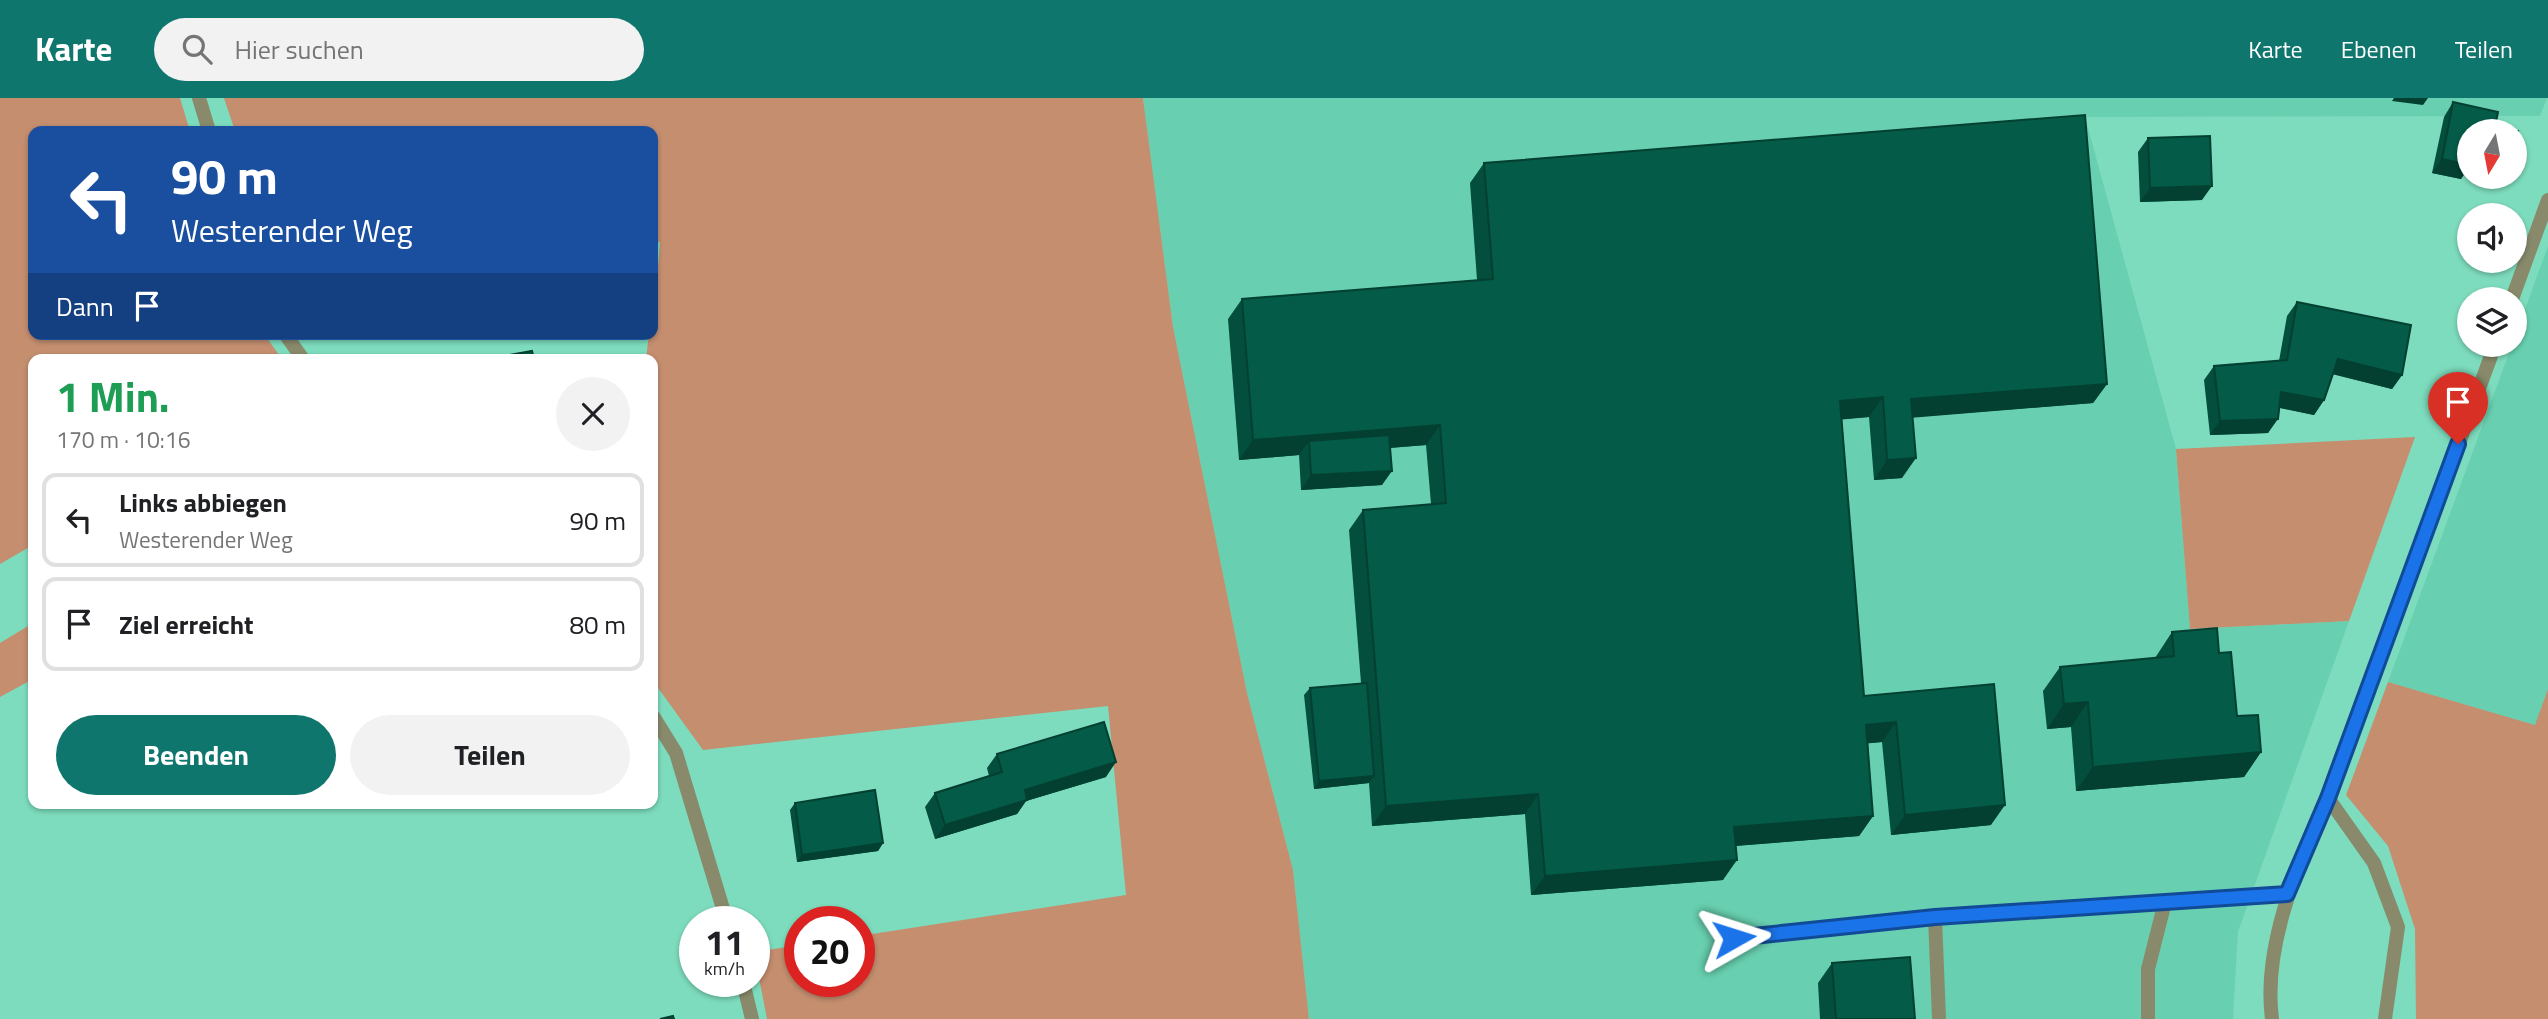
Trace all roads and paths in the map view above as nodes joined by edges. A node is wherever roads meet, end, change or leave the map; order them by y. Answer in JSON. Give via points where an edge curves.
{"nodes":[{"id":1,"x":199,"y":98,"type":"edge"},
{"id":2,"x":207,"y":126,"type":"edge"},
{"id":3,"x":2548,"y":200,"type":"edge"},
{"id":4,"x":2516,"y":287,"type":"edge"},
{"id":5,"x":2491,"y":357,"type":"edge"},
{"id":6,"x":658,"y":724,"type":"edge"},
{"id":7,"x":2328,"y":798,"type":"junction"},
{"id":8,"x":2287,"y":894,"type":"junction"},
{"id":9,"x":2165,"y":902,"type":"junction"},
{"id":10,"x":722,"y":906,"type":"edge"},
{"id":11,"x":1935,"y":917,"type":"junction"},
{"id":12,"x":1734,"y":938,"type":"dead end"},
{"id":13,"x":747,"y":997,"type":"edge"},
{"id":14,"x":752,"y":1019,"type":"edge"},
{"id":15,"x":1939,"y":1019,"type":"edge"},
{"id":16,"x":2148,"y":1019,"type":"edge"},
{"id":17,"x":2272,"y":1019,"type":"edge"},
{"id":18,"x":2385,"y":1019,"type":"edge"}],
"edges":[{"from":1,"to":2,"type":"street"},
{"from":3,"to":4,"type":"street"},
{"from":5,"to":7,"type":"street"},
{"from":6,"to":10,"type":"street","via":[[676,753]]},
{"from":7,"to":8,"type":"street"},
{"from":7,"to":18,"type":"street","via":[[2374,863],[2398,927]]},
{"from":8,"to":9,"type":"street"},
{"from":8,"to":17,"type":"street","via":[[2269,995]]},
{"from":9,"to":11,"type":"street"},
{"from":9,"to":16,"type":"street","via":[[2148,968]]},
{"from":11,"to":12,"type":"street"},
{"from":11,"to":15,"type":"street"},
{"from":13,"to":14,"type":"street"}]}
